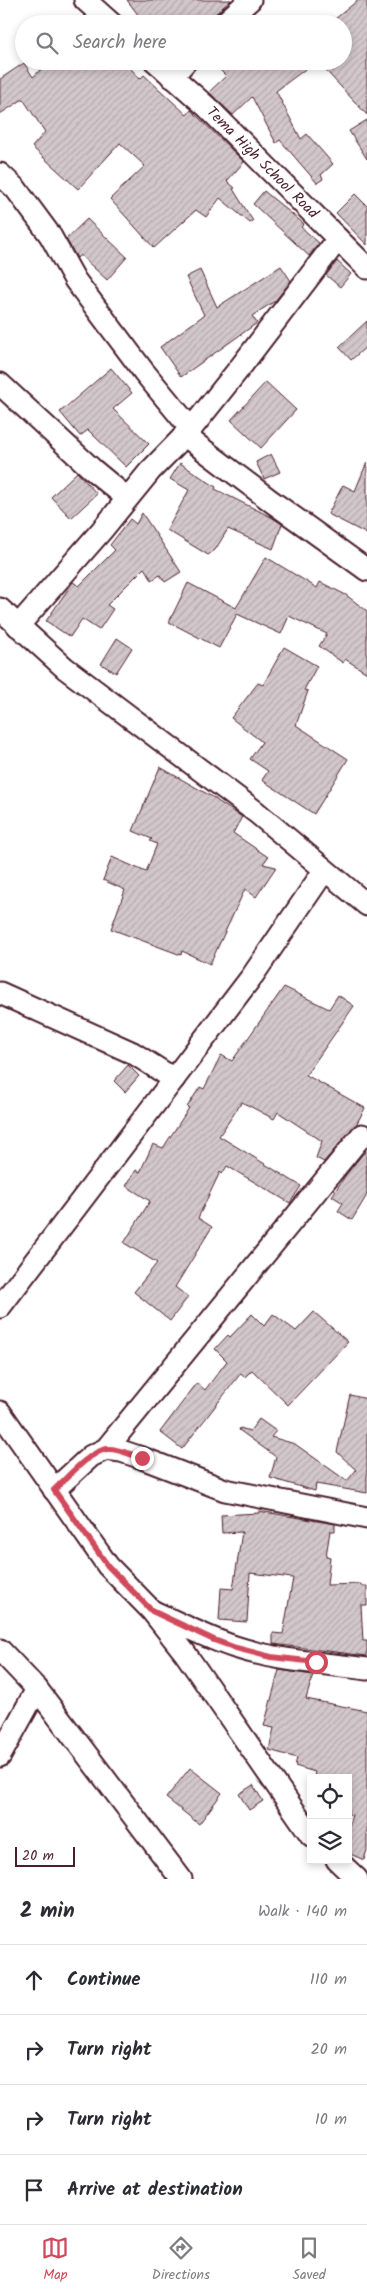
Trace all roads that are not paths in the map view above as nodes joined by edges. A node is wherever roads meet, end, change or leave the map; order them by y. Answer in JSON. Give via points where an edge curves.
{"nodes":[{"id":1,"x":85,"y":0,"type":"edge"},
{"id":2,"x":250,"y":0,"type":"edge"},
{"id":3,"x":102,"y":15,"type":"edge"},
{"id":4,"x":233,"y":15,"type":"edge"},
{"id":5,"x":164,"y":70,"type":"edge"},
{"id":6,"x":178,"y":70,"type":"edge"},
{"id":7,"x":172,"y":77,"type":"junction"},
{"id":8,"x":0,"y":174,"type":"edge"},
{"id":9,"x":338,"y":238,"type":"junction"},
{"id":10,"x":367,"y":268,"type":"edge"},
{"id":11,"x":0,"y":384,"type":"edge"},
{"id":12,"x":187,"y":432,"type":"junction"},
{"id":13,"x":127,"y":498,"type":"junction"},
{"id":14,"x":367,"y":570,"type":"edge"},
{"id":15,"x":0,"y":609,"type":"edge"},
{"id":16,"x":18,"y":626,"type":"junction"},
{"id":17,"x":324,"y":870,"type":"junction"},
{"id":18,"x":367,"y":905,"type":"edge"},
{"id":19,"x":0,"y":993,"type":"edge"},
{"id":20,"x":174,"y":1079,"type":"junction"},
{"id":21,"x":362,"y":1135,"type":"dead end"},
{"id":22,"x":0,"y":1307,"type":"edge"},
{"id":23,"x":0,"y":1412,"type":"edge"},
{"id":24,"x":106,"y":1449,"type":"junction"},
{"id":25,"x":54,"y":1490,"type":"junction"},
{"id":26,"x":367,"y":1518,"type":"edge"},
{"id":27,"x":152,"y":1611,"type":"junction"},
{"id":28,"x":0,"y":1650,"type":"edge"},
{"id":29,"x":367,"y":1669,"type":"edge"},
{"id":30,"x":37,"y":1689,"type":"junction"},
{"id":31,"x":0,"y":1756,"type":"edge"},
{"id":32,"x":307,"y":1829,"type":"edge"},
{"id":33,"x":341,"y":1864,"type":"edge"},
{"id":34,"x":181,"y":1879,"type":"edge"},
{"id":35,"x":357,"y":1879,"type":"edge"}],
"edges":[{"from":1,"to":3,"type":"street"},
{"from":2,"to":4,"type":"street"},
{"from":5,"to":7,"type":"street","name":"Tema High School Road"},
{"from":6,"to":7,"type":"street"},
{"from":7,"to":9,"type":"street","name":"Tema High School Road","via":[[208,108]]},
{"from":8,"to":12,"type":"street","via":[[16,189],[50,235],[75,280]]},
{"from":9,"to":10,"type":"street","name":"Tema High School Road"},
{"from":9,"to":12,"type":"street"},
{"from":11,"to":13,"type":"street"},
{"from":12,"to":13,"type":"street"},
{"from":12,"to":14,"type":"street","via":[[271,501]]},
{"from":13,"to":16,"type":"street"},
{"from":15,"to":16,"type":"street"},
{"from":16,"to":17,"type":"street","via":[[65,668],[256,812]]},
{"from":17,"to":18,"type":"street"},
{"from":17,"to":20,"type":"street","via":[[253,975]]},
{"from":19,"to":20,"type":"street","via":[[134,1053]]},
{"from":20,"to":22,"type":"street"},
{"from":21,"to":24,"type":"street"},
{"from":23,"to":25,"type":"street"},
{"from":24,"to":25,"type":"street","via":[[92,1456]]},
{"from":24,"to":26,"type":"street","via":[[225,1490]]},
{"from":25,"to":27,"type":"street","via":[[108,1566]]},
{"from":27,"to":29,"type":"street","via":[[236,1648],[271,1657]]},
{"from":27,"to":32,"type":"street","via":[[185,1653]]},
{"from":28,"to":30,"type":"street"},
{"from":30,"to":31,"type":"street"},
{"from":30,"to":34,"type":"street"},
{"from":33,"to":35,"type":"street"}]}
